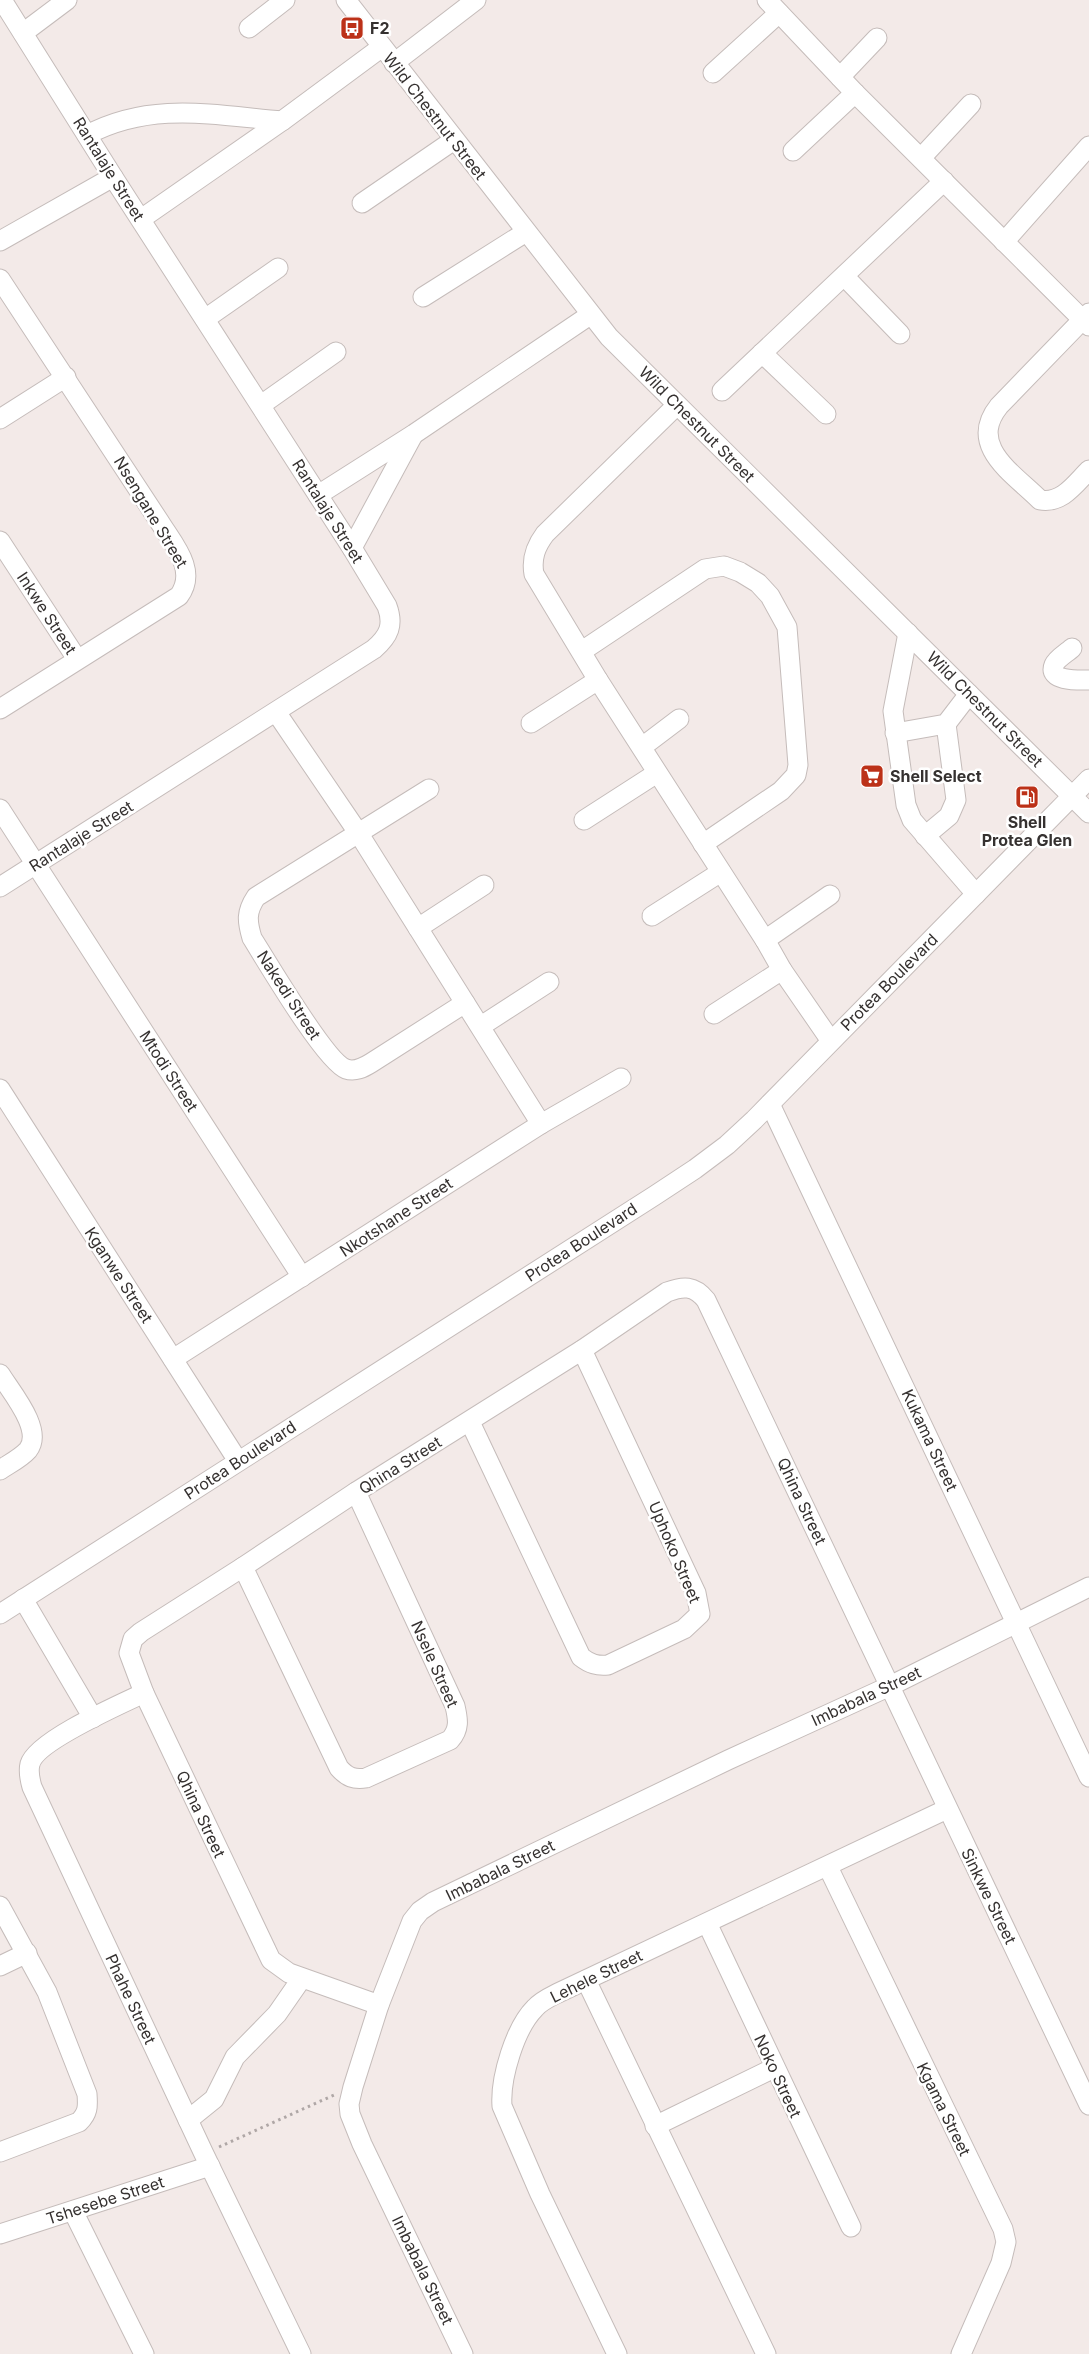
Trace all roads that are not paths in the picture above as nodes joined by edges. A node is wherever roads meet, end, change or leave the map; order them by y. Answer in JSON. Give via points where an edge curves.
{"nodes":[{"id":1,"x":2,"y":0,"type":"edge"},
{"id":2,"x":67,"y":0,"type":"edge"},
{"id":3,"x":285,"y":0,"type":"edge"},
{"id":4,"x":346,"y":0,"type":"edge"},
{"id":5,"x":476,"y":0,"type":"edge"},
{"id":6,"x":773,"y":6,"type":"edge"},
{"id":7,"x":249,"y":28,"type":"dead end"},
{"id":8,"x":23,"y":33,"type":"junction"},
{"id":9,"x":877,"y":38,"type":"dead end"},
{"id":10,"x":382,"y":47,"type":"junction"},
{"id":11,"x":394,"y":63,"type":"junction"},
{"id":12,"x":713,"y":73,"type":"dead end"},
{"id":13,"x":840,"y":77,"type":"junction"},
{"id":14,"x":855,"y":92,"type":"junction"},
{"id":15,"x":970,"y":104,"type":"dead end"},
{"id":16,"x":282,"y":121,"type":"junction"},
{"id":17,"x":88,"y":135,"type":"junction"},
{"id":18,"x":454,"y":140,"type":"junction"},
{"id":19,"x":1089,"y":146,"type":"edge"},
{"id":20,"x":793,"y":151,"type":"dead end"},
{"id":21,"x":921,"y":158,"type":"junction"},
{"id":22,"x":113,"y":177,"type":"junction"},
{"id":23,"x":944,"y":181,"type":"junction"},
{"id":24,"x":362,"y":203,"type":"dead end"},
{"id":25,"x":141,"y":219,"type":"junction"},
{"id":26,"x":526,"y":232,"type":"junction"},
{"id":27,"x":0,"y":241,"type":"edge"},
{"id":28,"x":1004,"y":242,"type":"junction"},
{"id":29,"x":278,"y":268,"type":"dead end"},
{"id":30,"x":844,"y":276,"type":"junction"},
{"id":31,"x":0,"y":279,"type":"edge"},
{"id":32,"x":423,"y":297,"type":"dead end"},
{"id":33,"x":590,"y":315,"type":"junction"},
{"id":34,"x":205,"y":319,"type":"junction"},
{"id":35,"x":1087,"y":320,"type":"edge"},
{"id":36,"x":900,"y":334,"type":"dead end"},
{"id":37,"x":336,"y":352,"type":"dead end"},
{"id":38,"x":762,"y":353,"type":"junction"},
{"id":39,"x":66,"y":377,"type":"junction"},
{"id":40,"x":722,"y":392,"type":"dead end"},
{"id":41,"x":677,"y":404,"type":"junction"},
{"id":42,"x":261,"y":405,"type":"junction"},
{"id":43,"x":826,"y":414,"type":"dead end"},
{"id":44,"x":0,"y":419,"type":"edge"},
{"id":45,"x":414,"y":434,"type":"junction"},
{"id":46,"x":1089,"y":470,"type":"edge"},
{"id":47,"x":318,"y":495,"type":"junction"},
{"id":48,"x":0,"y":541,"type":"edge"},
{"id":49,"x":352,"y":548,"type":"junction"},
{"id":50,"x":908,"y":633,"type":"junction"},
{"id":51,"x":1072,"y":648,"type":"dead end"},
{"id":52,"x":582,"y":651,"type":"junction"},
{"id":53,"x":77,"y":659,"type":"junction"},
{"id":54,"x":598,"y":680,"type":"junction"},
{"id":55,"x":1089,"y":680,"type":"edge"},
{"id":56,"x":969,"y":694,"type":"junction"},
{"id":57,"x":0,"y":709,"type":"edge"},
{"id":58,"x":276,"y":712,"type":"junction"},
{"id":59,"x":679,"y":718,"type":"dead end"},
{"id":60,"x":531,"y":723,"type":"dead end"},
{"id":61,"x":946,"y":724,"type":"junction"},
{"id":62,"x":895,"y":733,"type":"junction"},
{"id":63,"x":642,"y":747,"type":"junction"},
{"id":64,"x":657,"y":773,"type":"junction"},
{"id":65,"x":1089,"y":779,"type":"edge"},
{"id":66,"x":430,"y":789,"type":"dead end"},
{"id":67,"x":1072,"y":796,"type":"junction"},
{"id":68,"x":0,"y":809,"type":"edge"},
{"id":69,"x":1089,"y":812,"type":"edge"},
{"id":70,"x":584,"y":820,"type":"dead end"},
{"id":71,"x":359,"y":834,"type":"junction"},
{"id":72,"x":925,"y":836,"type":"junction"},
{"id":73,"x":703,"y":844,"type":"junction"},
{"id":74,"x":36,"y":864,"type":"junction"},
{"id":75,"x":721,"y":872,"type":"junction"},
{"id":76,"x":484,"y":885,"type":"dead end"},
{"id":77,"x":0,"y":887,"type":"edge"},
{"id":78,"x":976,"y":894,"type":"junction"},
{"id":79,"x":830,"y":895,"type":"dead end"},
{"id":80,"x":652,"y":916,"type":"dead end"},
{"id":81,"x":418,"y":928,"type":"junction"},
{"id":82,"x":765,"y":940,"type":"junction"},
{"id":83,"x":782,"y":970,"type":"junction"},
{"id":84,"x":549,"y":982,"type":"dead end"},
{"id":85,"x":465,"y":1003,"type":"junction"},
{"id":86,"x":714,"y":1014,"type":"dead end"},
{"id":87,"x":481,"y":1026,"type":"junction"},
{"id":88,"x":831,"y":1041,"type":"junction"},
{"id":89,"x":622,"y":1078,"type":"dead end"},
{"id":90,"x":0,"y":1089,"type":"edge"},
{"id":91,"x":770,"y":1104,"type":"junction"},
{"id":92,"x":541,"y":1124,"type":"junction"},
{"id":93,"x":302,"y":1277,"type":"junction"},
{"id":94,"x":582,"y":1350,"type":"junction"},
{"id":95,"x":173,"y":1359,"type":"junction"},
{"id":96,"x":0,"y":1374,"type":"edge"},
{"id":97,"x":470,"y":1422,"type":"junction"},
{"id":98,"x":238,"y":1461,"type":"junction"},
{"id":99,"x":0,"y":1470,"type":"edge"},
{"id":100,"x":356,"y":1492,"type":"junction"},
{"id":101,"x":243,"y":1567,"type":"junction"},
{"id":102,"x":1089,"y":1586,"type":"edge"},
{"id":103,"x":23,"y":1599,"type":"junction"},
{"id":104,"x":0,"y":1614,"type":"edge"},
{"id":105,"x":1016,"y":1622,"type":"junction"},
{"id":106,"x":890,"y":1686,"type":"junction"},
{"id":107,"x":144,"y":1693,"type":"junction"},
{"id":108,"x":93,"y":1718,"type":"junction"},
{"id":109,"x":1089,"y":1777,"type":"edge"},
{"id":110,"x":947,"y":1809,"type":"junction"},
{"id":111,"x":828,"y":1867,"type":"junction"},
{"id":112,"x":0,"y":1906,"type":"edge"},
{"id":113,"x":707,"y":1923,"type":"junction"},
{"id":114,"x":26,"y":1953,"type":"junction"},
{"id":115,"x":0,"y":1966,"type":"edge"},
{"id":116,"x":302,"y":1978,"type":"junction"},
{"id":117,"x":586,"y":1980,"type":"junction"},
{"id":118,"x":379,"y":2005,"type":"junction"},
{"id":119,"x":774,"y":2068,"type":"junction"},
{"id":120,"x":1089,"y":2105,"type":"edge"},
{"id":121,"x":188,"y":2120,"type":"junction"},
{"id":122,"x":655,"y":2126,"type":"junction"},
{"id":123,"x":0,"y":2152,"type":"edge"},
{"id":124,"x":207,"y":2160,"type":"junction"},
{"id":125,"x":73,"y":2211,"type":"junction"},
{"id":126,"x":851,"y":2227,"type":"dead end"},
{"id":127,"x":0,"y":2234,"type":"edge"},
{"id":128,"x":144,"y":2354,"type":"edge"},
{"id":129,"x":302,"y":2354,"type":"edge"},
{"id":130,"x":463,"y":2354,"type":"edge"},
{"id":131,"x":617,"y":2354,"type":"edge"},
{"id":132,"x":766,"y":2354,"type":"edge"},
{"id":133,"x":961,"y":2354,"type":"edge"}],
"edges":[{"from":1,"to":8,"type":"street","name":"Rantalaje Street"},
{"from":2,"to":8,"type":"street"},
{"from":3,"to":7,"type":"street"},
{"from":4,"to":10,"type":"street","name":"Wild Chestnut Street"},
{"from":5,"to":11,"type":"street"},
{"from":6,"to":12,"type":"street"},
{"from":6,"to":13,"type":"street"},
{"from":8,"to":17,"type":"street","name":"Rantalaje Street"},
{"from":9,"to":13,"type":"street"},
{"from":10,"to":11,"type":"street","name":"Wild Chestnut Street"},
{"from":10,"to":16,"type":"street"},
{"from":11,"to":18,"type":"street","name":"Wild Chestnut Street"},
{"from":13,"to":14,"type":"street"},
{"from":14,"to":20,"type":"street"},
{"from":14,"to":21,"type":"street"},
{"from":15,"to":21,"type":"street"},
{"from":16,"to":17,"type":"street","via":[[159,114],[123,119]]},
{"from":16,"to":25,"type":"street"},
{"from":17,"to":22,"type":"street","name":"Rantalaje Street"},
{"from":18,"to":24,"type":"street"},
{"from":18,"to":26,"type":"street","name":"Wild Chestnut Street"},
{"from":19,"to":28,"type":"street"},
{"from":21,"to":23,"type":"street"},
{"from":22,"to":25,"type":"street","name":"Rantalaje Street"},
{"from":22,"to":27,"type":"street"},
{"from":23,"to":28,"type":"street"},
{"from":23,"to":30,"type":"street"},
{"from":25,"to":34,"type":"street","name":"Rantalaje Street"},
{"from":26,"to":32,"type":"street"},
{"from":26,"to":33,"type":"street","name":"Wild Chestnut Street"},
{"from":28,"to":35,"type":"street"},
{"from":29,"to":34,"type":"street"},
{"from":30,"to":36,"type":"street"},
{"from":30,"to":38,"type":"street"},
{"from":31,"to":39,"type":"street","name":"Nsengane Street"},
{"from":33,"to":41,"type":"street","name":"Wild Chestnut Street"},
{"from":33,"to":45,"type":"street"},
{"from":34,"to":42,"type":"street","name":"Rantalaje Street"},
{"from":35,"to":46,"type":"street","via":[[999,406],[992,415],[987,436],[993,454],[1040,500],[1060,497]]},
{"from":37,"to":42,"type":"street"},
{"from":38,"to":40,"type":"street"},
{"from":38,"to":43,"type":"street"},
{"from":39,"to":44,"type":"street"},
{"from":39,"to":53,"type":"street","name":"Nsengane Street","via":[[182,559],[188,579],[179,596]]},
{"from":41,"to":50,"type":"street","name":"Wild Chestnut Street"},
{"from":41,"to":52,"type":"street","via":[[545,534],[534,553],[532,565],[540,586]]},
{"from":42,"to":47,"type":"street","name":"Rantalaje Street"},
{"from":45,"to":47,"type":"street"},
{"from":45,"to":49,"type":"street"},
{"from":47,"to":49,"type":"street","name":"Rantalaje Street"},
{"from":48,"to":53,"type":"street","name":"Inkwe Street"},
{"from":49,"to":58,"type":"street","name":"Rantalaje Street","via":[[387,606],[391,616],[388,634],[374,649]]},
{"from":50,"to":56,"type":"street","name":"Wild Chestnut Street"},
{"from":50,"to":62,"type":"street","via":[[894,711]]},
{"from":51,"to":55,"type":"street","via":[[1054,663],[1056,674],[1064,680]]},
{"from":52,"to":54,"type":"street"},
{"from":52,"to":73,"type":"street","via":[[690,577],[712,567],[724,566],[740,572],[758,583],[770,596],[787,627],[798,765],[796,775],[781,791]]},
{"from":53,"to":57,"type":"street","name":"Nsengane Street"},
{"from":54,"to":60,"type":"street"},
{"from":54,"to":63,"type":"street"},
{"from":56,"to":61,"type":"street"},
{"from":56,"to":67,"type":"street","name":"Wild Chestnut Street"},
{"from":58,"to":71,"type":"street"},
{"from":58,"to":74,"type":"street","name":"Rantalaje Street"},
{"from":59,"to":63,"type":"street"},
{"from":61,"to":62,"type":"street"},
{"from":61,"to":72,"type":"street","via":[[956,800],[949,816]]},
{"from":62,"to":72,"type":"street","via":[[906,805],[912,820]]},
{"from":63,"to":64,"type":"street"},
{"from":64,"to":70,"type":"street"},
{"from":64,"to":73,"type":"street"},
{"from":65,"to":67,"type":"street","name":"Protea Boulevard"},
{"from":66,"to":71,"type":"street","name":"Nakedi Street"},
{"from":67,"to":69,"type":"street","name":"Wild Chestnut Street"},
{"from":67,"to":78,"type":"street","name":"Protea Boulevard"},
{"from":68,"to":74,"type":"street","name":"Mtodi Street"},
{"from":71,"to":81,"type":"street"},
{"from":71,"to":85,"type":"street","name":"Nakedi Street","via":[[256,896],[247,914],[252,938],[321,1044],[337,1064],[346,1069],[361,1069]]},
{"from":72,"to":78,"type":"street"},
{"from":73,"to":75,"type":"street"},
{"from":74,"to":77,"type":"street","name":"Rantalaje Street"},
{"from":74,"to":93,"type":"street","name":"Mtodi Street"},
{"from":75,"to":80,"type":"street"},
{"from":75,"to":82,"type":"street"},
{"from":76,"to":81,"type":"street"},
{"from":78,"to":88,"type":"street","name":"Protea Boulevard"},
{"from":79,"to":82,"type":"street"},
{"from":81,"to":85,"type":"street"},
{"from":82,"to":83,"type":"street"},
{"from":83,"to":86,"type":"street"},
{"from":83,"to":88,"type":"street"},
{"from":84,"to":87,"type":"street"},
{"from":85,"to":87,"type":"street"},
{"from":87,"to":92,"type":"street"},
{"from":88,"to":91,"type":"street","name":"Protea Boulevard"},
{"from":89,"to":92,"type":"street","name":"Nkotshane Street"},
{"from":90,"to":95,"type":"street","name":"Kganwe Street"},
{"from":91,"to":98,"type":"street","name":"Protea Boulevard","via":[[727,1145],[695,1169]]},
{"from":91,"to":105,"type":"street","name":"Kukama Street"},
{"from":92,"to":93,"type":"street","name":"Nkotshane Street"},
{"from":93,"to":95,"type":"street","name":"Nkotshane Street"},
{"from":94,"to":97,"type":"street","name":"Qhina Street"},
{"from":94,"to":97,"type":"street","name":"Uphoko Street","via":[[696,1593],[700,1614],[690,1626],[608,1665],[598,1666],[581,1657]]},
{"from":94,"to":106,"type":"street","name":"Qhina Street","via":[[667,1292],[690,1287],[700,1293]]},
{"from":95,"to":98,"type":"street","name":"Kganwe Street"},
{"from":96,"to":99,"type":"street","via":[[26,1416],[33,1440],[22,1456]]},
{"from":97,"to":100,"type":"street","name":"Qhina Street"},
{"from":98,"to":103,"type":"street","name":"Protea Boulevard"},
{"from":100,"to":101,"type":"street","name":"Qhina Street"},
{"from":100,"to":101,"type":"street","name":"Nsele Street","via":[[455,1706],[458,1724],[450,1740],[366,1778],[345,1774],[339,1768]]},
{"from":101,"to":107,"type":"street","name":"Qhina Street","via":[[133,1639],[130,1661]]},
{"from":102,"to":105,"type":"street","name":"Imbabala Street"},
{"from":103,"to":104,"type":"street","name":"Protea Boulevard"},
{"from":103,"to":108,"type":"street"},
{"from":105,"to":106,"type":"street","name":"Imbabala Street"},
{"from":105,"to":109,"type":"street","name":"Kukama Street"},
{"from":106,"to":110,"type":"street","name":"Sinkwe Street"},
{"from":106,"to":118,"type":"street","name":"Imbabala Street","via":[[433,1902],[412,1921]]},
{"from":107,"to":108,"type":"street","name":"Phahe Street"},
{"from":107,"to":116,"type":"street","name":"Qhina Street","via":[[265,1950],[279,1968]]},
{"from":108,"to":121,"type":"street","name":"Phahe Street","via":[[35,1755],[29,1772],[32,1787]]},
{"from":110,"to":111,"type":"street","name":"Lehele Street"},
{"from":110,"to":120,"type":"street","name":"Sinkwe Street"},
{"from":111,"to":113,"type":"street","name":"Lehele Street"},
{"from":111,"to":133,"type":"street","name":"Kgama Street","via":[[1003,2228],[1006,2242],[1001,2263]]},
{"from":112,"to":114,"type":"street"},
{"from":113,"to":117,"type":"street","name":"Lehele Street"},
{"from":113,"to":119,"type":"street","name":"Noko Street"},
{"from":114,"to":115,"type":"street"},
{"from":114,"to":123,"type":"street","via":[[63,2031],[87,2094],[88,2106],[86,2115],[79,2122]]},
{"from":116,"to":118,"type":"street","name":"Qhina Street"},
{"from":116,"to":121,"type":"street","via":[[276,2014],[235,2057],[214,2099]]},
{"from":117,"to":122,"type":"street"},
{"from":117,"to":131,"type":"street","name":"Lehele Street","via":[[544,2001],[531,2012],[512,2051],[501,2093],[502,2106],[540,2194]]},
{"from":118,"to":130,"type":"street","name":"Imbabala Street","via":[[349,2104],[353,2123]]},
{"from":119,"to":122,"type":"street"},
{"from":119,"to":126,"type":"street","name":"Noko Street"},
{"from":121,"to":124,"type":"street","name":"Phahe Street"},
{"from":122,"to":132,"type":"street"},
{"from":124,"to":125,"type":"street","name":"Tshesebe Street"},
{"from":124,"to":129,"type":"street","name":"Phahe Street"},
{"from":125,"to":127,"type":"street","name":"Tshesebe Street"},
{"from":125,"to":128,"type":"street"}]}
